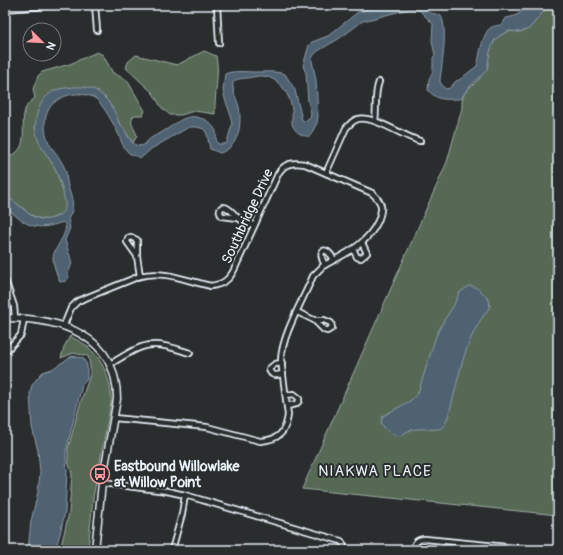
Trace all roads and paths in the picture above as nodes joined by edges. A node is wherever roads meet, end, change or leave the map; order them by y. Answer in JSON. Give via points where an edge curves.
{"nodes":[{"id":1,"x":60,"y":5,"type":"edge"},
{"id":2,"x":95,"y":5,"type":"edge"},
{"id":3,"x":217,"y":5,"type":"edge"},
{"id":4,"x":5,"y":9,"type":"edge"},
{"id":5,"x":97,"y":30,"type":"dead end"},
{"id":6,"x":219,"y":43,"type":"dead end"},
{"id":7,"x":379,"y":82,"type":"dead end"},
{"id":8,"x":375,"y":121,"type":"junction"},
{"id":9,"x":420,"y":141,"type":"dead end"},
{"id":10,"x":326,"y":173,"type":"junction"},
{"id":11,"x":238,"y":218,"type":"dead end"},
{"id":12,"x":254,"y":226,"type":"junction"},
{"id":13,"x":362,"y":243,"type":"junction"},
{"id":14,"x":353,"y":249,"type":"junction"},
{"id":15,"x":136,"y":256,"type":"dead end"},
{"id":16,"x":334,"y":260,"type":"junction"},
{"id":17,"x":325,"y":265,"type":"junction"},
{"id":18,"x":140,"y":276,"type":"junction"},
{"id":19,"x":5,"y":280,"type":"edge"},
{"id":20,"x":297,"y":312,"type":"junction"},
{"id":21,"x":5,"y":318,"type":"edge"},
{"id":22,"x":15,"y":318,"type":"junction"},
{"id":23,"x":24,"y":318,"type":"junction"},
{"id":24,"x":314,"y":320,"type":"dead end"},
{"id":25,"x":64,"y":325,"type":"junction"},
{"id":26,"x":5,"y":352,"type":"edge"},
{"id":27,"x":190,"y":352,"type":"dead end"},
{"id":28,"x":282,"y":362,"type":"junction"},
{"id":29,"x":110,"y":364,"type":"junction"},
{"id":30,"x":283,"y":374,"type":"junction"},
{"id":31,"x":286,"y":395,"type":"junction"},
{"id":32,"x":287,"y":406,"type":"junction"},
{"id":33,"x":114,"y":418,"type":"junction"},
{"id":34,"x":102,"y":483,"type":"junction"},
{"id":35,"x":185,"y":494,"type":"junction"},
{"id":36,"x":95,"y":550,"type":"edge"},
{"id":37,"x":172,"y":550,"type":"edge"},
{"id":38,"x":345,"y":550,"type":"edge"},
{"id":39,"x":413,"y":550,"type":"edge"},
{"id":40,"x":538,"y":550,"type":"edge"}],
"edges":[{"from":1,"to":4,"type":"street"},
{"from":2,"to":5,"type":"street"},
{"from":3,"to":6,"type":"street"},
{"from":7,"to":8,"type":"street","via":[[376,88]]},
{"from":8,"to":9,"type":"street"},
{"from":8,"to":10,"type":"street","via":[[363,118],[350,123]]},
{"from":10,"to":12,"type":"street","name":"Southbridge Drive","via":[[296,162],[284,166],[275,179]]},
{"from":10,"to":13,"type":"street","name":"Southbridge Drive","via":[[372,194],[379,200],[381,213],[370,236]]},
{"from":11,"to":12,"type":"street"},
{"from":12,"to":18,"type":"street","name":"Southbridge Drive","via":[[232,275],[223,283],[211,286],[171,275],[149,273]]},
{"from":13,"to":14,"type":"street","name":"Southbridge Drive"},
{"from":13,"to":14,"type":"street","via":[[366,251],[364,257],[357,257]]},
{"from":14,"to":16,"type":"street","name":"Southbridge Drive"},
{"from":15,"to":18,"type":"street"},
{"from":16,"to":17,"type":"street","name":"Southbridge Drive"},
{"from":16,"to":17,"type":"street","via":[[330,252],[321,252],[320,257]]},
{"from":17,"to":20,"type":"street","name":"Southbridge Drive","via":[[313,276]]},
{"from":18,"to":25,"type":"street","name":"Southbridge Drive","via":[[78,301],[71,308]]},
{"from":19,"to":22,"type":"street","via":[[14,306]]},
{"from":20,"to":24,"type":"street"},
{"from":20,"to":28,"type":"street","name":"Southbridge Drive","via":[[281,351]]},
{"from":21,"to":22,"type":"street"},
{"from":22,"to":23,"type":"street"},
{"from":23,"to":25,"type":"street"},
{"from":23,"to":26,"type":"street","via":[[20,334]]},
{"from":25,"to":29,"type":"street","via":[[90,340]]},
{"from":27,"to":29,"type":"street","via":[[152,345],[141,347]]},
{"from":28,"to":30,"type":"street","name":"Southbridge Drive"},
{"from":28,"to":30,"type":"street","via":[[269,369],[275,376]]},
{"from":29,"to":33,"type":"street","via":[[117,387]]},
{"from":30,"to":31,"type":"street","name":"Southbridge Drive"},
{"from":31,"to":32,"type":"street","name":"Southbridge Drive"},
{"from":31,"to":32,"type":"street","via":[[294,394],[299,398],[296,404]]},
{"from":32,"to":33,"type":"street","name":"Southbridge Drive","via":[[287,424],[276,438],[268,441],[254,440],[207,427]]},
{"from":33,"to":34,"type":"street"},
{"from":34,"to":35,"type":"street"},
{"from":34,"to":36,"type":"street"},
{"from":35,"to":37,"type":"street"},
{"from":35,"to":38,"type":"street","via":[[341,541]]},
{"from":39,"to":40,"type":"street","via":[[416,541],[420,539]]}]}
